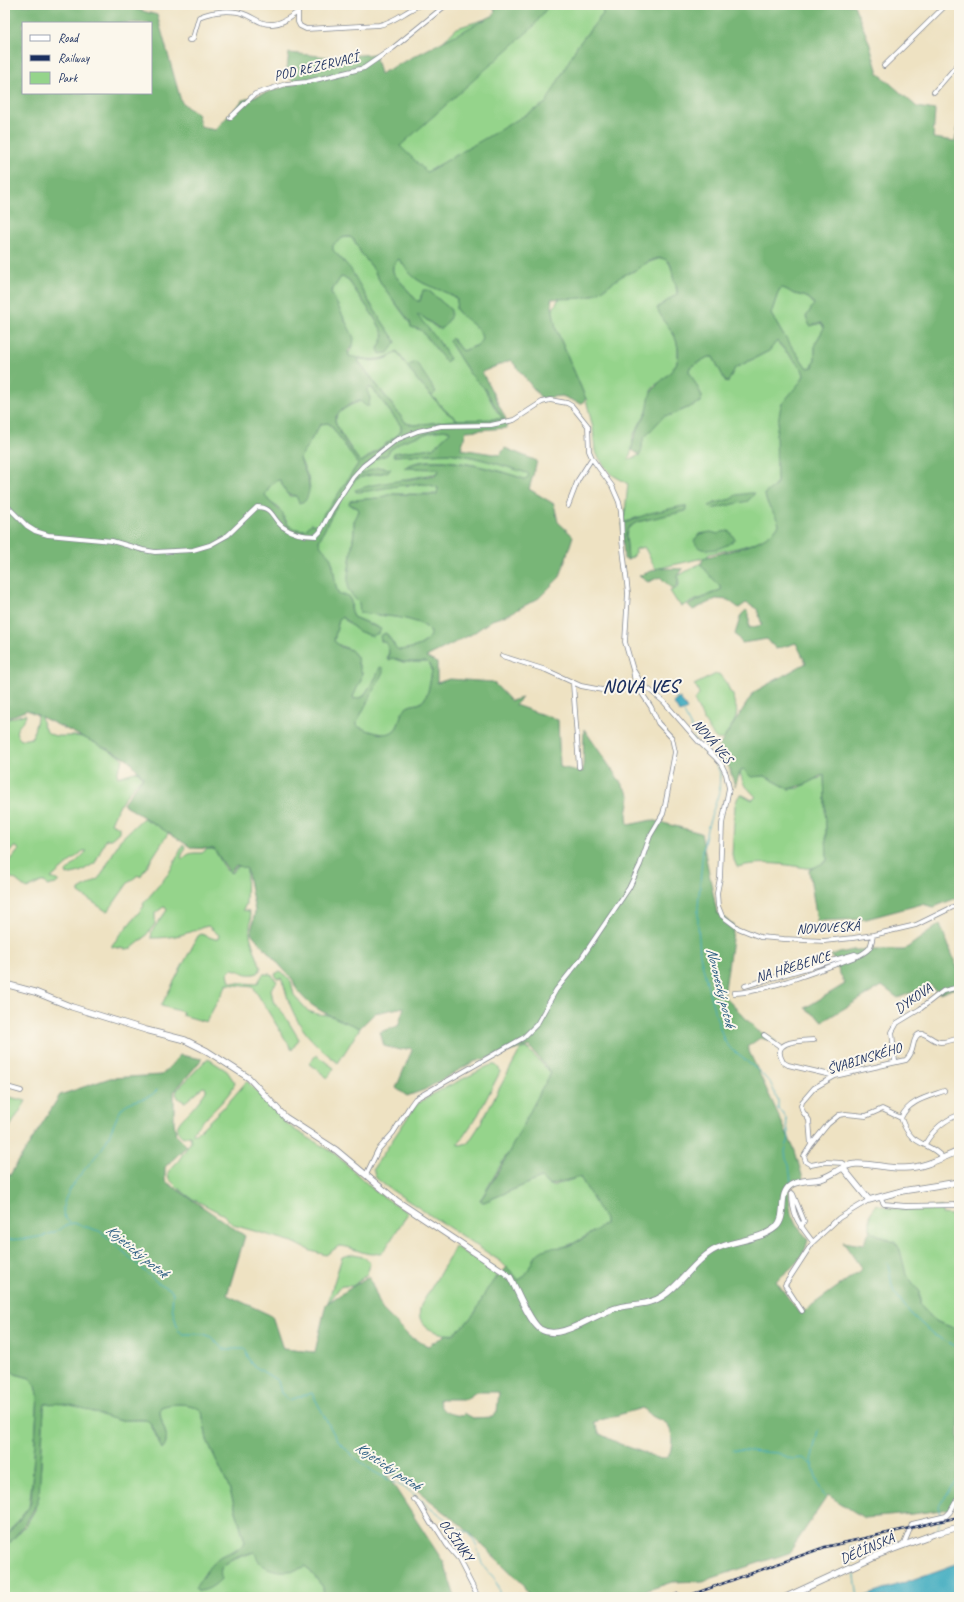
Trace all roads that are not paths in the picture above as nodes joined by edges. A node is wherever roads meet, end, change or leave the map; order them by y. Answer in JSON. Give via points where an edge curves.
{"nodes":[{"id":1,"x":295,"y":5,"type":"edge"},
{"id":2,"x":298,"y":5,"type":"edge"},
{"id":3,"x":420,"y":5,"type":"edge"},
{"id":4,"x":446,"y":5,"type":"edge"},
{"id":5,"x":946,"y":5,"type":"edge"},
{"id":6,"x":956,"y":5,"type":"edge"},
{"id":7,"x":959,"y":9,"type":"edge"},
{"id":8,"x":298,"y":12,"type":"junction"},
{"id":9,"x":189,"y":40,"type":"dead end"},
{"id":10,"x":959,"y":64,"type":"edge"},
{"id":11,"x":884,"y":66,"type":"dead end"},
{"id":12,"x":934,"y":92,"type":"dead end"},
{"id":13,"x":230,"y":118,"type":"dead end"},
{"id":14,"x":592,"y":458,"type":"junction"},
{"id":15,"x":5,"y":504,"type":"edge"},
{"id":16,"x":568,"y":506,"type":"dead end"},
{"id":17,"x":502,"y":656,"type":"dead end"},
{"id":18,"x":633,"y":670,"type":"junction"},
{"id":19,"x":573,"y":683,"type":"junction"},
{"id":20,"x":635,"y":683,"type":"junction"},
{"id":21,"x":579,"y":767,"type":"dead end"},
{"id":22,"x":717,"y":893,"type":"joint"},
{"id":23,"x":959,"y":904,"type":"edge"},
{"id":24,"x":873,"y":935,"type":"junction"},
{"id":25,"x":858,"y":956,"type":"junction"},
{"id":26,"x":5,"y":984,"type":"edge"},
{"id":27,"x":744,"y":986,"type":"dead end"},
{"id":28,"x":959,"y":987,"type":"edge"},
{"id":29,"x":734,"y":993,"type":"dead end"},
{"id":30,"x":764,"y":1035,"type":"dead end"},
{"id":31,"x":959,"y":1038,"type":"edge"},
{"id":32,"x":814,"y":1040,"type":"dead end"},
{"id":33,"x":781,"y":1047,"type":"junction"},
{"id":34,"x":895,"y":1062,"type":"junction"},
{"id":35,"x":835,"y":1076,"type":"junction"},
{"id":36,"x":5,"y":1085,"type":"edge"},
{"id":37,"x":21,"y":1091,"type":"dead end"},
{"id":38,"x":944,"y":1091,"type":"dead end"},
{"id":39,"x":959,"y":1115,"type":"edge"},
{"id":40,"x":901,"y":1118,"type":"junction"},
{"id":41,"x":925,"y":1144,"type":"junction"},
{"id":42,"x":812,"y":1145,"type":"junction"},
{"id":43,"x":959,"y":1151,"type":"edge"},
{"id":44,"x":943,"y":1158,"type":"junction"},
{"id":45,"x":845,"y":1167,"type":"junction"},
{"id":46,"x":366,"y":1175,"type":"junction"},
{"id":47,"x":959,"y":1182,"type":"edge"},
{"id":48,"x":791,"y":1185,"type":"junction"},
{"id":49,"x":792,"y":1193,"type":"junction"},
{"id":50,"x":880,"y":1197,"type":"junction"},
{"id":51,"x":870,"y":1200,"type":"junction"},
{"id":52,"x":959,"y":1206,"type":"edge"},
{"id":53,"x":801,"y":1227,"type":"junction"},
{"id":54,"x":813,"y":1242,"type":"junction"},
{"id":55,"x":802,"y":1311,"type":"dead end"},
{"id":56,"x":959,"y":1496,"type":"edge"},
{"id":57,"x":414,"y":1499,"type":"dead end"},
{"id":58,"x":959,"y":1527,"type":"edge"},
{"id":59,"x":903,"y":1546,"type":"junction"},
{"id":60,"x":478,"y":1597,"type":"edge"},
{"id":61,"x":786,"y":1597,"type":"edge"}],
"edges":[{"from":1,"to":8,"type":"street"},
{"from":2,"to":8,"type":"street"},
{"from":3,"to":8,"type":"street","via":[[407,10],[390,23],[379,25],[306,29],[300,26]]},
{"from":4,"to":13,"type":"street","name":"POD REZERVACÍ","via":[[364,68],[307,82],[286,84],[255,94]]},
{"from":5,"to":11,"type":"street"},
{"from":6,"to":7,"type":"street"},
{"from":8,"to":9,"type":"street","via":[[274,25],[261,23],[232,11],[204,15],[199,17],[193,38]]},
{"from":10,"to":12,"type":"street"},
{"from":14,"to":15,"type":"street","name":"NOVÁ VES","via":[[588,426],[572,406],[550,400],[542,402],[514,420],[491,424],[441,426],[408,434],[380,451],[363,466],[343,492],[316,536],[293,533],[282,527],[264,507],[257,507],[228,535],[210,545],[193,550],[155,552],[112,541],[48,535],[35,531]]},
{"from":14,"to":16,"type":"street","via":[[578,480]]},
{"from":14,"to":18,"type":"street","name":"NOVÁ VES","via":[[615,491],[621,512],[628,593],[625,642]]},
{"from":17,"to":19,"type":"street","via":[[546,670]]},
{"from":18,"to":20,"type":"street","name":"NOVÁ VES"},
{"from":18,"to":22,"type":"street","name":"NOVÁ VES","via":[[641,683],[664,702],[722,764],[726,774],[729,788],[722,824]]},
{"from":19,"to":20,"type":"street","via":[[602,690]]},
{"from":19,"to":21,"type":"street"},
{"from":20,"to":46,"type":"street","name":"NOVÁ VES","via":[[658,723],[669,733],[675,752],[663,814],[650,836],[629,888],[581,959],[556,990],[537,1024],[523,1038],[415,1099],[393,1133],[378,1150]]},
{"from":22,"to":24,"type":"street","name":"NOVOVESKÁ","via":[[722,916],[738,928],[760,937],[824,941]]},
{"from":23,"to":24,"type":"street","name":"NOVOVESKÁ","via":[[916,925]]},
{"from":24,"to":25,"type":"street","name":"NA HŘEBENCE","via":[[868,951]]},
{"from":25,"to":27,"type":"street","name":"NA HŘEBENCE","via":[[855,954]]},
{"from":25,"to":29,"type":"street","name":"NA HŘEBENCE","via":[[776,985],[745,993]]},
{"from":26,"to":46,"type":"street","via":[[146,1030],[185,1040],[207,1050],[249,1078],[285,1116],[336,1150]]},
{"from":28,"to":34,"type":"street","name":"DYKOVA","via":[[943,991],[897,1023],[892,1032]]},
{"from":30,"to":33,"type":"street"},
{"from":31,"to":34,"type":"street","name":"ŠVABINSKÉHO","via":[[936,1042],[925,1034],[920,1034],[916,1038],[911,1055],[906,1060]]},
{"from":32,"to":33,"type":"street","via":[[791,1042]]},
{"from":33,"to":35,"type":"street","via":[[783,1062],[788,1065]]},
{"from":34,"to":35,"type":"street","name":"ŠVABINSKÉHO"},
{"from":35,"to":42,"type":"street","name":"ŠVABINSKÉHO","via":[[814,1088],[802,1102],[803,1112],[809,1120]]},
{"from":36,"to":37,"type":"street"},
{"from":38,"to":40,"type":"street","via":[[913,1103],[903,1112]]},
{"from":39,"to":41,"type":"street","via":[[940,1124]]},
{"from":40,"to":41,"type":"street","via":[[912,1138]]},
{"from":40,"to":42,"type":"street","via":[[882,1109],[866,1116],[839,1115],[828,1124]]},
{"from":41,"to":44,"type":"street","via":[[937,1150]]},
{"from":42,"to":45,"type":"street","name":"ŠVABINSKÉHO","via":[[804,1156],[809,1165],[826,1162],[842,1163]]},
{"from":43,"to":44,"type":"street"},
{"from":44,"to":45,"type":"street","via":[[904,1168],[856,1164]]},
{"from":45,"to":48,"type":"street","via":[[822,1179]]},
{"from":45,"to":51,"type":"street","via":[[849,1176]]},
{"from":46,"to":48,"type":"street","via":[[397,1201],[510,1277],[534,1322],[543,1330],[551,1332],[563,1331],[618,1308],[662,1297],[696,1262],[711,1251],[747,1240],[776,1227],[782,1218],[785,1193]]},
{"from":47,"to":50,"type":"street"},
{"from":48,"to":49,"type":"street"},
{"from":49,"to":53,"type":"street","via":[[794,1212]]},
{"from":49,"to":53,"type":"street","via":[[804,1221]]},
{"from":50,"to":51,"type":"street"},
{"from":50,"to":52,"type":"street","via":[[884,1204]]},
{"from":51,"to":54,"type":"street","via":[[839,1218]]},
{"from":53,"to":54,"type":"street"},
{"from":54,"to":55,"type":"street","via":[[785,1285]]},
{"from":56,"to":59,"type":"street","via":[[946,1516],[912,1524]]},
{"from":57,"to":60,"type":"street","name":"OLŠINKY","via":[[458,1558]]},
{"from":58,"to":59,"type":"street","name":"DĚČÍNSKÁ"},
{"from":59,"to":61,"type":"street","name":"DĚČÍNSKÁ"}]}
